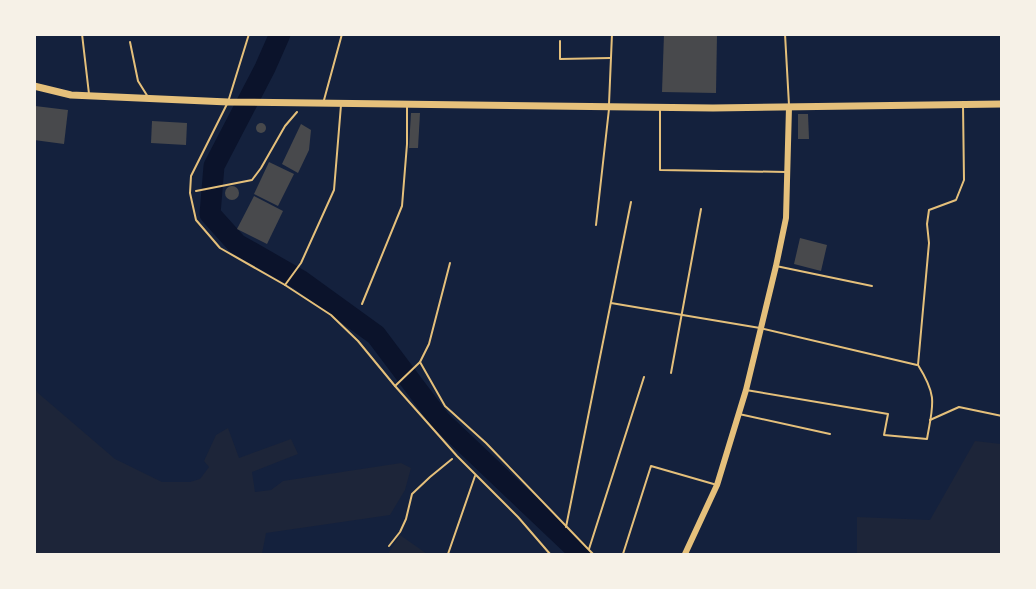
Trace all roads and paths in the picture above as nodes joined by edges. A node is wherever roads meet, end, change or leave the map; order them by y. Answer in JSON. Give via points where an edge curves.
{"nodes":[{"id":1,"x":82,"y":34,"type":"edge"},
{"id":2,"x":249,"y":34,"type":"edge"},
{"id":3,"x":342,"y":34,"type":"edge"},
{"id":4,"x":612,"y":34,"type":"edge"},
{"id":5,"x":785,"y":34,"type":"edge"},
{"id":6,"x":560,"y":41,"type":"dead end"},
{"id":7,"x":130,"y":42,"type":"dead end"},
{"id":8,"x":610,"y":58,"type":"junction"},
{"id":9,"x":34,"y":86,"type":"edge"},
{"id":10,"x":89,"y":96,"type":"junction"},
{"id":11,"x":150,"y":99,"type":"junction"},
{"id":12,"x":228,"y":102,"type":"junction"},
{"id":13,"x":341,"y":102,"type":"junction"},
{"id":14,"x":304,"y":103,"type":"junction"},
{"id":15,"x":323,"y":103,"type":"junction"},
{"id":16,"x":407,"y":104,"type":"junction"},
{"id":17,"x":1002,"y":104,"type":"edge"},
{"id":18,"x":963,"y":105,"type":"junction"},
{"id":19,"x":609,"y":106,"type":"junction"},
{"id":20,"x":660,"y":107,"type":"junction"},
{"id":21,"x":789,"y":107,"type":"junction"},
{"id":22,"x":788,"y":172,"type":"junction"},
{"id":23,"x":198,"y":190,"type":"dead end"},
{"id":24,"x":631,"y":202,"type":"dead end"},
{"id":25,"x":700,"y":209,"type":"dead end"},
{"id":26,"x":596,"y":225,"type":"dead end"},
{"id":27,"x":450,"y":263,"type":"dead end"},
{"id":28,"x":776,"y":266,"type":"junction"},
{"id":29,"x":285,"y":285,"type":"junction"},
{"id":30,"x":872,"y":286,"type":"dead end"},
{"id":31,"x":611,"y":303,"type":"junction"},
{"id":32,"x":362,"y":304,"type":"dead end"},
{"id":33,"x":683,"y":315,"type":"junction"},
{"id":34,"x":760,"y":328,"type":"junction"},
{"id":35,"x":420,"y":362,"type":"junction"},
{"id":36,"x":918,"y":365,"type":"junction"},
{"id":37,"x":671,"y":373,"type":"dead end"},
{"id":38,"x":644,"y":377,"type":"dead end"},
{"id":39,"x":395,"y":386,"type":"junction"},
{"id":40,"x":746,"y":390,"type":"junction"},
{"id":41,"x":739,"y":414,"type":"junction"},
{"id":42,"x":1002,"y":416,"type":"edge"},
{"id":43,"x":930,"y":420,"type":"junction"},
{"id":44,"x":830,"y":434,"type":"dead end"},
{"id":45,"x":457,"y":456,"type":"junction"},
{"id":46,"x":475,"y":476,"type":"junction"},
{"id":47,"x":717,"y":485,"type":"junction"},
{"id":48,"x":566,"y":527,"type":"junction"},
{"id":49,"x":389,"y":546,"type":"dead end"},
{"id":50,"x":589,"y":549,"type":"junction"},
{"id":51,"x":448,"y":555,"type":"edge"},
{"id":52,"x":550,"y":555,"type":"edge"},
{"id":53,"x":593,"y":555,"type":"edge"},
{"id":54,"x":623,"y":555,"type":"edge"},
{"id":55,"x":685,"y":555,"type":"edge"}],
"edges":[{"from":1,"to":10,"type":"lane"},
{"from":2,"to":12,"type":"lane"},
{"from":3,"to":15,"type":"lane"},
{"from":4,"to":8,"type":"lane"},
{"from":5,"to":21,"type":"lane"},
{"from":6,"to":8,"type":"lane","via":[[561,59]]},
{"from":7,"to":11,"type":"lane","via":[[138,81]]},
{"from":8,"to":19,"type":"lane"},
{"from":9,"to":10,"type":"main road"},
{"from":10,"to":11,"type":"main road"},
{"from":11,"to":12,"type":"main road"},
{"from":12,"to":14,"type":"main road"},
{"from":12,"to":29,"type":"lane","via":[[192,176],[189,193],[196,219],[220,248]]},
{"from":13,"to":15,"type":"main road"},
{"from":13,"to":16,"type":"main road"},
{"from":13,"to":29,"type":"lane","via":[[334,189],[301,263]]},
{"from":14,"to":15,"type":"main road"},
{"from":14,"to":23,"type":"path","via":[[252,180]]},
{"from":16,"to":19,"type":"main road"},
{"from":16,"to":32,"type":"lane","via":[[402,206]]},
{"from":17,"to":18,"type":"main road"},
{"from":18,"to":21,"type":"main road"},
{"from":18,"to":36,"type":"lane","via":[[964,180],[956,200],[929,210]]},
{"from":19,"to":20,"type":"main road"},
{"from":19,"to":26,"type":"lane"},
{"from":20,"to":21,"type":"main road"},
{"from":20,"to":22,"type":"lane","via":[[660,170]]},
{"from":21,"to":22,"type":"street"},
{"from":22,"to":28,"type":"street","via":[[786,218]]},
{"from":24,"to":31,"type":"lane"},
{"from":25,"to":33,"type":"lane"},
{"from":27,"to":35,"type":"lane","via":[[429,344]]},
{"from":28,"to":30,"type":"lane"},
{"from":28,"to":34,"type":"street"},
{"from":29,"to":39,"type":"lane","via":[[330,315],[358,341]]},
{"from":31,"to":33,"type":"lane"},
{"from":31,"to":48,"type":"lane"},
{"from":33,"to":34,"type":"lane"},
{"from":33,"to":37,"type":"lane"},
{"from":34,"to":36,"type":"lane"},
{"from":34,"to":40,"type":"street"},
{"from":35,"to":39,"type":"lane"},
{"from":35,"to":48,"type":"lane","via":[[445,406]]},
{"from":36,"to":43,"type":"lane","via":[[933,400]]},
{"from":38,"to":50,"type":"lane"},
{"from":39,"to":45,"type":"lane"},
{"from":40,"to":41,"type":"street"},
{"from":40,"to":43,"type":"lane","via":[[888,414],[884,435],[927,439]]},
{"from":41,"to":44,"type":"lane"},
{"from":41,"to":47,"type":"street"},
{"from":42,"to":43,"type":"lane","via":[[959,407]]},
{"from":45,"to":46,"type":"lane"},
{"from":45,"to":49,"type":"path","via":[[412,494],[400,532]]},
{"from":46,"to":51,"type":"lane"},
{"from":46,"to":52,"type":"lane"},
{"from":47,"to":54,"type":"lane","via":[[651,466]]},
{"from":47,"to":55,"type":"street"},
{"from":48,"to":50,"type":"lane"},
{"from":50,"to":53,"type":"lane"}]}
